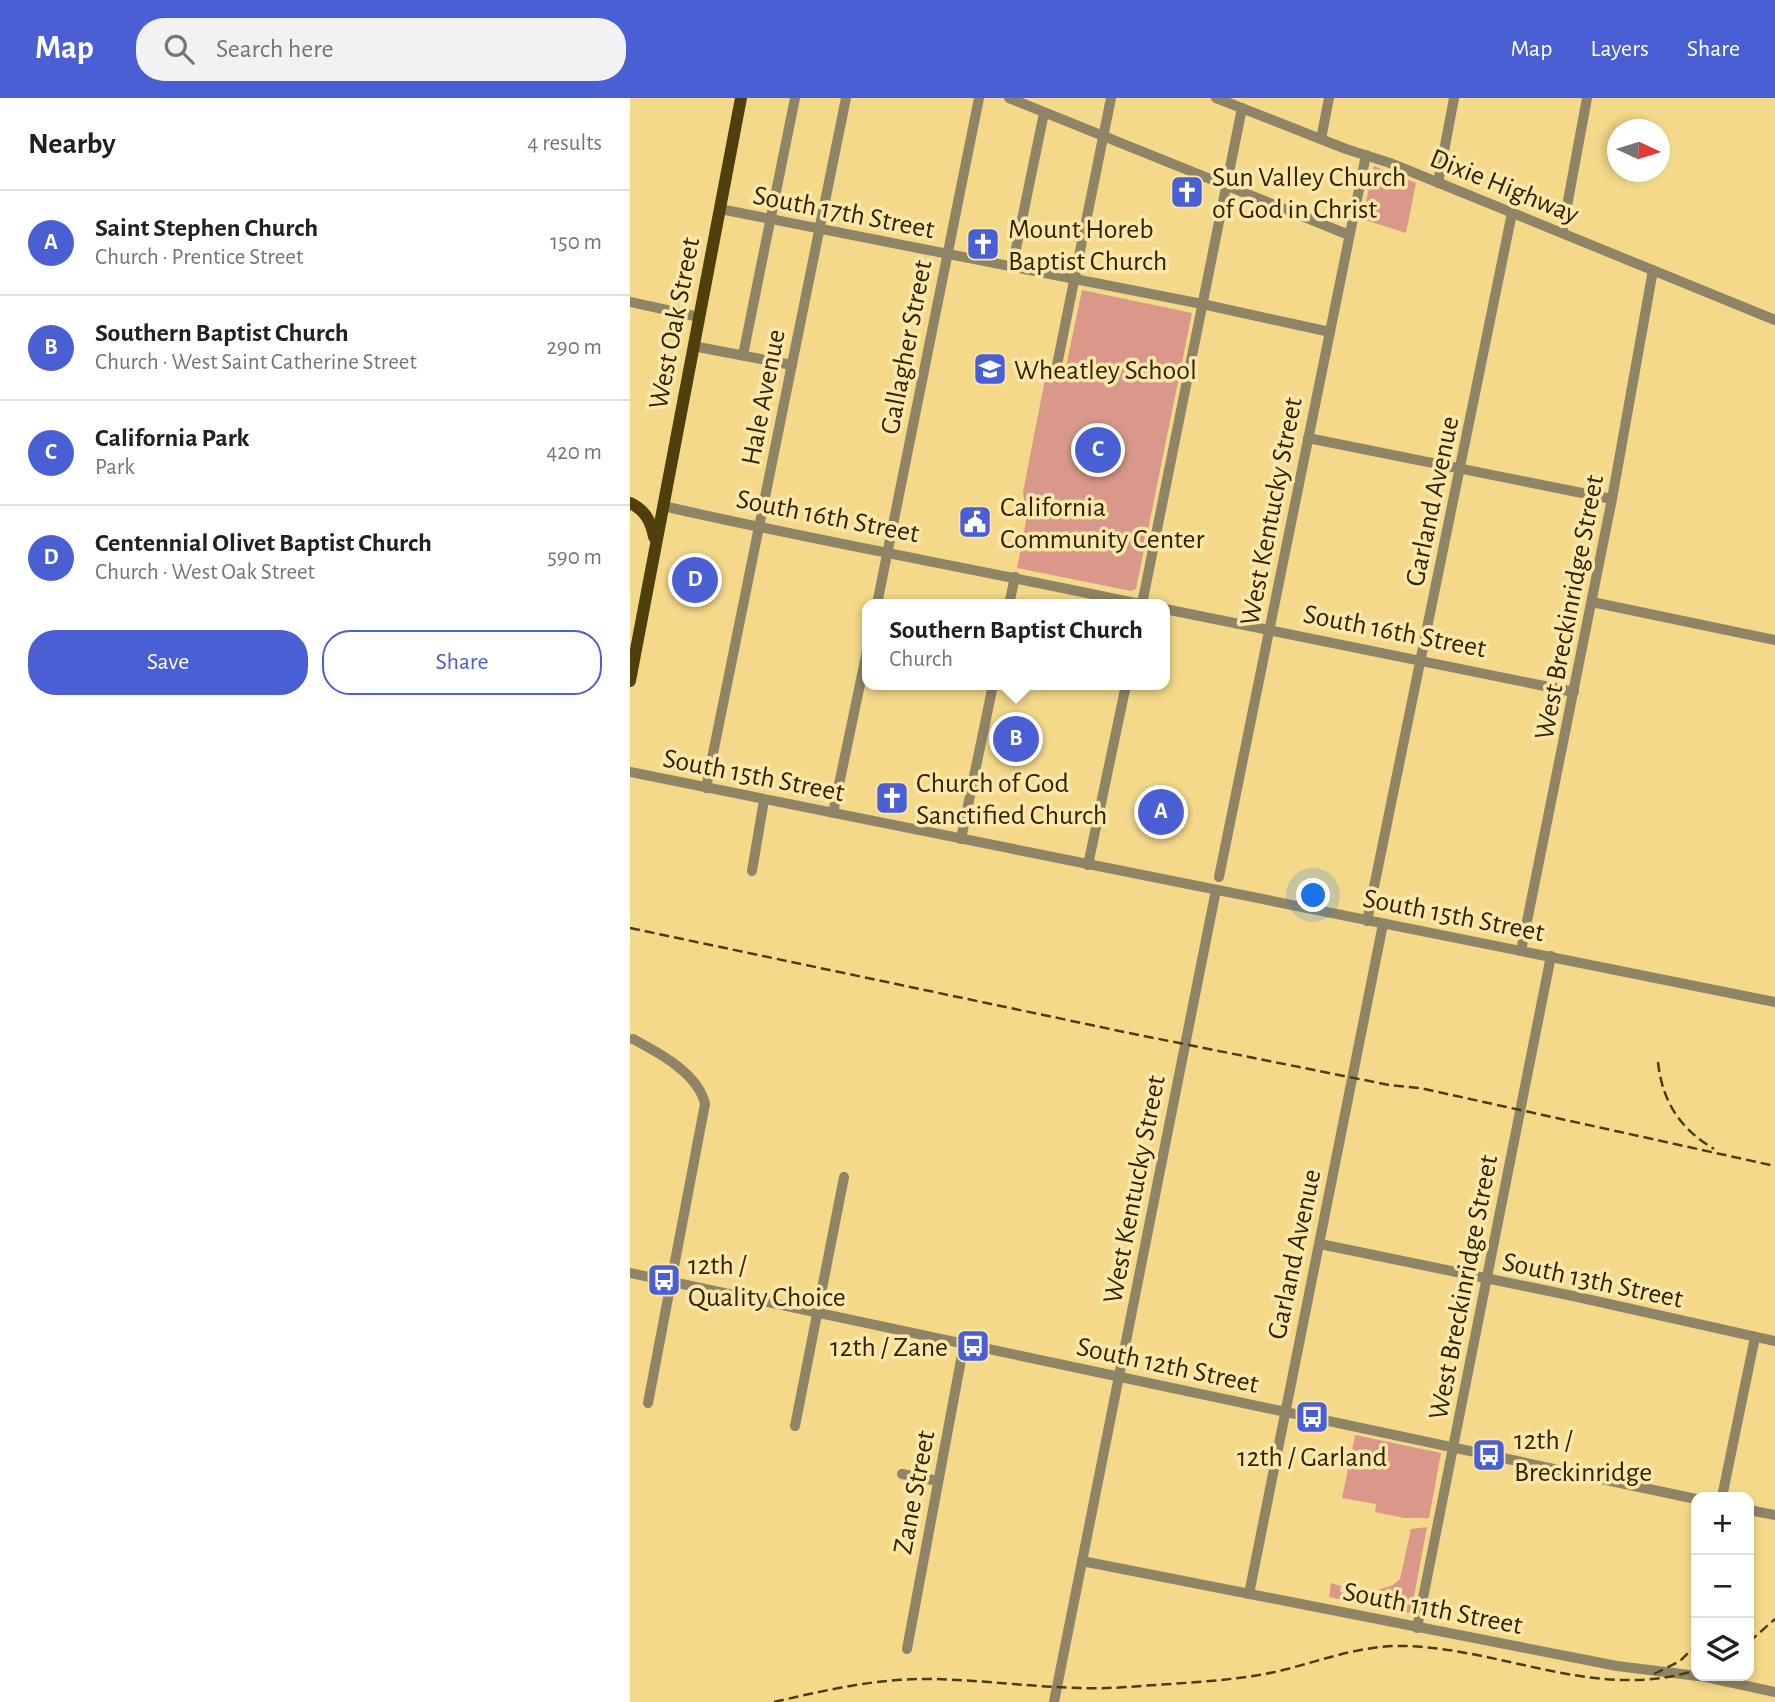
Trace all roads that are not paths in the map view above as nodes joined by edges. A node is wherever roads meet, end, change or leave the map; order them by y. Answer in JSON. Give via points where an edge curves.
{"nodes":[{"id":1,"x":741,"y":98,"type":"edge"},
{"id":2,"x":795,"y":98,"type":"edge"},
{"id":3,"x":846,"y":98,"type":"edge"},
{"id":4,"x":979,"y":98,"type":"edge"},
{"id":5,"x":1009,"y":98,"type":"edge"},
{"id":6,"x":1111,"y":98,"type":"edge"},
{"id":7,"x":1216,"y":98,"type":"edge"},
{"id":8,"x":1329,"y":98,"type":"edge"},
{"id":9,"x":1454,"y":98,"type":"edge"},
{"id":10,"x":1587,"y":98,"type":"edge"},
{"id":11,"x":1242,"y":108,"type":"junction"},
{"id":12,"x":1044,"y":113,"type":"junction"},
{"id":13,"x":1103,"y":137,"type":"junction"},
{"id":14,"x":1321,"y":139,"type":"junction"},
{"id":15,"x":1366,"y":155,"type":"junction"},
{"id":16,"x":1438,"y":183,"type":"junction"},
{"id":17,"x":1226,"y":186,"type":"junction"},
{"id":18,"x":720,"y":209,"type":"junction"},
{"id":19,"x":1512,"y":213,"type":"junction"},
{"id":20,"x":770,"y":219,"type":"junction"},
{"id":21,"x":819,"y":229,"type":"junction"},
{"id":22,"x":1562,"y":233,"type":"junction"},
{"id":23,"x":1349,"y":235,"type":"junction"},
{"id":24,"x":947,"y":255,"type":"junction"},
{"id":25,"x":1012,"y":268,"type":"junction"},
{"id":26,"x":1653,"y":270,"type":"junction"},
{"id":27,"x":1075,"y":279,"type":"junction"},
{"id":28,"x":630,"y":302,"type":"edge"},
{"id":29,"x":1202,"y":304,"type":"junction"},
{"id":30,"x":699,"y":317,"type":"junction"},
{"id":31,"x":1775,"y":320,"type":"edge"},
{"id":32,"x":1330,"y":332,"type":"junction"},
{"id":33,"x":693,"y":346,"type":"junction"},
{"id":34,"x":743,"y":355,"type":"junction"},
{"id":35,"x":792,"y":365,"type":"junction"},
{"id":36,"x":1056,"y":370,"type":"dead end"},
{"id":37,"x":1308,"y":438,"type":"junction"},
{"id":38,"x":1460,"y":469,"type":"junction"},
{"id":39,"x":1612,"y":499,"type":"junction"},
{"id":40,"x":630,"y":502,"type":"edge"},
{"id":41,"x":663,"y":506,"type":"junction"},
{"id":42,"x":759,"y":528,"type":"junction"},
{"id":43,"x":656,"y":544,"type":"junction"},
{"id":44,"x":888,"y":552,"type":"junction"},
{"id":45,"x":1015,"y":577,"type":"junction"},
{"id":46,"x":878,"y":599,"type":"edge"},
{"id":47,"x":1010,"y":599,"type":"edge"},
{"id":48,"x":1118,"y":599,"type":"edge"},
{"id":49,"x":1142,"y":599,"type":"edge"},
{"id":50,"x":1592,"y":602,"type":"junction"},
{"id":51,"x":1170,"y":610,"type":"edge"},
{"id":52,"x":1269,"y":630,"type":"junction"},
{"id":53,"x":1775,"y":640,"type":"edge"},
{"id":54,"x":1421,"y":661,"type":"junction"},
{"id":55,"x":862,"y":675,"type":"edge"},
{"id":56,"x":630,"y":681,"type":"edge"},
{"id":57,"x":992,"y":690,"type":"edge"},
{"id":58,"x":1125,"y":690,"type":"edge"},
{"id":59,"x":1574,"y":692,"type":"junction"},
{"id":60,"x":630,"y":772,"type":"edge"},
{"id":61,"x":706,"y":788,"type":"junction"},
{"id":62,"x":764,"y":800,"type":"junction"},
{"id":63,"x":833,"y":813,"type":"junction"},
{"id":64,"x":961,"y":839,"type":"junction"},
{"id":65,"x":1088,"y":864,"type":"junction"},
{"id":66,"x":752,"y":871,"type":"dead end"},
{"id":67,"x":1219,"y":877,"type":"dead end"},
{"id":68,"x":1216,"y":890,"type":"junction"},
{"id":69,"x":1367,"y":921,"type":"junction"},
{"id":70,"x":1383,"y":923,"type":"junction"},
{"id":71,"x":1521,"y":951,"type":"junction"},
{"id":72,"x":1551,"y":956,"type":"junction"},
{"id":73,"x":1775,"y":1002,"type":"edge"},
{"id":74,"x":633,"y":1039,"type":"dead end"},
{"id":75,"x":844,"y":1177,"type":"dead end"},
{"id":76,"x":1320,"y":1244,"type":"junction"},
{"id":77,"x":630,"y":1273,"type":"edge"},
{"id":78,"x":1487,"y":1279,"type":"junction"},
{"id":79,"x":671,"y":1282,"type":"junction"},
{"id":80,"x":818,"y":1313,"type":"junction"},
{"id":81,"x":1755,"y":1337,"type":"junction"},
{"id":82,"x":1775,"y":1341,"type":"edge"},
{"id":83,"x":964,"y":1344,"type":"junction"},
{"id":84,"x":1119,"y":1377,"type":"junction"},
{"id":85,"x":648,"y":1403,"type":"dead end"},
{"id":86,"x":1285,"y":1411,"type":"junction"},
{"id":87,"x":795,"y":1426,"type":"dead end"},
{"id":88,"x":1453,"y":1447,"type":"junction"},
{"id":89,"x":902,"y":1474,"type":"dead end"},
{"id":90,"x":938,"y":1481,"type":"junction"},
{"id":91,"x":1723,"y":1492,"type":"edge"},
{"id":92,"x":1691,"y":1498,"type":"edge"},
{"id":93,"x":1754,"y":1511,"type":"edge"},
{"id":94,"x":1775,"y":1515,"type":"edge"},
{"id":95,"x":1082,"y":1561,"type":"junction"},
{"id":96,"x":1249,"y":1594,"type":"junction"},
{"id":97,"x":1418,"y":1628,"type":"junction"},
{"id":98,"x":907,"y":1649,"type":"dead end"},
{"id":99,"x":1775,"y":1692,"type":"edge"},
{"id":100,"x":1054,"y":1702,"type":"edge"}],
"edges":[{"from":1,"to":18,"type":"main road","name":"West Oak Street"},
{"from":2,"to":20,"type":"street"},
{"from":3,"to":21,"type":"street","name":"Hale Avenue"},
{"from":4,"to":24,"type":"street","name":"Gallagher Street"},
{"from":5,"to":12,"type":"street"},
{"from":6,"to":13,"type":"street"},
{"from":7,"to":11,"type":"street","name":"Dixie Highway"},
{"from":8,"to":14,"type":"street"},
{"from":9,"to":16,"type":"street"},
{"from":10,"to":22,"type":"street"},
{"from":11,"to":14,"type":"street","name":"Dixie Highway"},
{"from":11,"to":17,"type":"street"},
{"from":12,"to":13,"type":"street"},
{"from":12,"to":25,"type":"street"},
{"from":13,"to":17,"type":"street"},
{"from":13,"to":27,"type":"street"},
{"from":14,"to":15,"type":"street","name":"Dixie Highway"},
{"from":15,"to":16,"type":"street","name":"Dixie Highway"},
{"from":15,"to":23,"type":"street","name":"West Kentucky Street"},
{"from":16,"to":19,"type":"street","name":"Dixie Highway"},
{"from":17,"to":23,"type":"street"},
{"from":17,"to":29,"type":"street"},
{"from":18,"to":20,"type":"street","name":"South 17th Street"},
{"from":18,"to":30,"type":"main road","name":"West Oak Street"},
{"from":19,"to":22,"type":"street","name":"Dixie Highway"},
{"from":19,"to":38,"type":"street","name":"Garland Avenue"},
{"from":20,"to":21,"type":"street","name":"South 17th Street"},
{"from":20,"to":34,"type":"street"},
{"from":21,"to":24,"type":"street","name":"South 17th Street"},
{"from":21,"to":35,"type":"street","name":"Hale Avenue"},
{"from":22,"to":26,"type":"street","name":"Dixie Highway"},
{"from":23,"to":32,"type":"street","name":"West Kentucky Street"},
{"from":24,"to":25,"type":"street","name":"South 17th Street"},
{"from":24,"to":44,"type":"street","name":"Gallagher Street"},
{"from":25,"to":27,"type":"street","name":"South 17th Street"},
{"from":26,"to":31,"type":"street","name":"Dixie Highway"},
{"from":26,"to":39,"type":"street","name":"West Breckinridge Street"},
{"from":27,"to":29,"type":"street","name":"South 17th Street"},
{"from":27,"to":36,"type":"street"},
{"from":28,"to":30,"type":"street"},
{"from":29,"to":32,"type":"street","name":"South 17th Street"},
{"from":29,"to":49,"type":"street"},
{"from":30,"to":33,"type":"main road","name":"West Oak Street"},
{"from":32,"to":37,"type":"street","name":"West Kentucky Street"},
{"from":33,"to":34,"type":"street"},
{"from":33,"to":41,"type":"main road","name":"West Oak Street"},
{"from":34,"to":35,"type":"street"},
{"from":35,"to":42,"type":"street","name":"Hale Avenue"},
{"from":37,"to":38,"type":"street"},
{"from":37,"to":52,"type":"street","name":"West Kentucky Street"},
{"from":38,"to":39,"type":"street"},
{"from":38,"to":54,"type":"street","name":"Garland Avenue"},
{"from":39,"to":50,"type":"street","name":"West Breckinridge Street"},
{"from":40,"to":41,"type":"main road","name":"South 16th Street"},
{"from":40,"to":43,"type":"main road","via":[[649,519]]},
{"from":41,"to":42,"type":"street","name":"South 16th Street"},
{"from":41,"to":43,"type":"main road","name":"West Oak Street"},
{"from":42,"to":44,"type":"street","name":"South 16th Street"},
{"from":42,"to":61,"type":"street","name":"Hale Avenue"},
{"from":43,"to":56,"type":"main road","name":"West Oak Street"},
{"from":44,"to":45,"type":"street","name":"South 16th Street"},
{"from":44,"to":46,"type":"street","name":"Gallagher Street"},
{"from":45,"to":47,"type":"street"},
{"from":45,"to":48,"type":"street","name":"South 16th Street"},
{"from":50,"to":53,"type":"street"},
{"from":50,"to":59,"type":"street","name":"West Breckinridge Street"},
{"from":51,"to":52,"type":"street","name":"South 16th Street"},
{"from":52,"to":54,"type":"street","name":"South 16th Street"},
{"from":52,"to":67,"type":"street","name":"West Kentucky Street"},
{"from":54,"to":59,"type":"street","name":"South 16th Street"},
{"from":54,"to":69,"type":"street","name":"Garland Avenue"},
{"from":55,"to":63,"type":"street"},
{"from":57,"to":64,"type":"street"},
{"from":58,"to":65,"type":"street"},
{"from":59,"to":71,"type":"street","name":"West Breckinridge Street"},
{"from":60,"to":61,"type":"street","name":"South 15th Street"},
{"from":61,"to":62,"type":"street","name":"South 15th Street"},
{"from":62,"to":63,"type":"street","name":"South 15th Street"},
{"from":62,"to":66,"type":"street"},
{"from":63,"to":64,"type":"street","name":"South 15th Street"},
{"from":64,"to":65,"type":"street","name":"South 15th Street"},
{"from":65,"to":68,"type":"street","name":"South 15th Street"},
{"from":68,"to":69,"type":"street","name":"South 15th Street"},
{"from":68,"to":84,"type":"street","name":"West Kentucky Street"},
{"from":69,"to":70,"type":"street","name":"South 15th Street"},
{"from":70,"to":71,"type":"street","name":"South 15th Street"},
{"from":70,"to":76,"type":"street","name":"Garland Avenue"},
{"from":71,"to":72,"type":"street","name":"South 15th Street"},
{"from":72,"to":73,"type":"street","name":"South 15th Street"},
{"from":72,"to":78,"type":"street","name":"West Breckinridge Street"},
{"from":74,"to":79,"type":"street","via":[[687,1076],[705,1104]]},
{"from":75,"to":80,"type":"street"},
{"from":76,"to":78,"type":"street","name":"South 13th Street"},
{"from":76,"to":86,"type":"street","name":"Garland Avenue"},
{"from":77,"to":79,"type":"street","name":"South 12th Street"},
{"from":78,"to":81,"type":"street","name":"South 13th Street"},
{"from":78,"to":88,"type":"street","name":"West Breckinridge Street"},
{"from":79,"to":80,"type":"street","name":"South 12th Street"},
{"from":79,"to":85,"type":"street"},
{"from":80,"to":83,"type":"street","name":"South 12th Street"},
{"from":80,"to":87,"type":"street"},
{"from":81,"to":82,"type":"street","name":"South 13th Street"},
{"from":81,"to":91,"type":"street"},
{"from":83,"to":84,"type":"street","name":"South 12th Street"},
{"from":83,"to":90,"type":"street","name":"Zane Street"},
{"from":84,"to":86,"type":"street","name":"South 12th Street"},
{"from":84,"to":95,"type":"street","name":"West Kentucky Street"},
{"from":86,"to":88,"type":"street","name":"South 12th Street"},
{"from":86,"to":96,"type":"street","name":"Garland Avenue"},
{"from":88,"to":92,"type":"street","name":"South 12th Street"},
{"from":88,"to":97,"type":"street","name":"West Breckinridge Street"},
{"from":89,"to":90,"type":"street"},
{"from":90,"to":98,"type":"street","name":"Zane Street"},
{"from":93,"to":94,"type":"street"},
{"from":95,"to":96,"type":"street","name":"South 11th Street"},
{"from":95,"to":100,"type":"street","name":"West Kentucky Street"},
{"from":96,"to":97,"type":"street","name":"South 11th Street"},
{"from":97,"to":99,"type":"street","name":"South 11th Street"}]}
